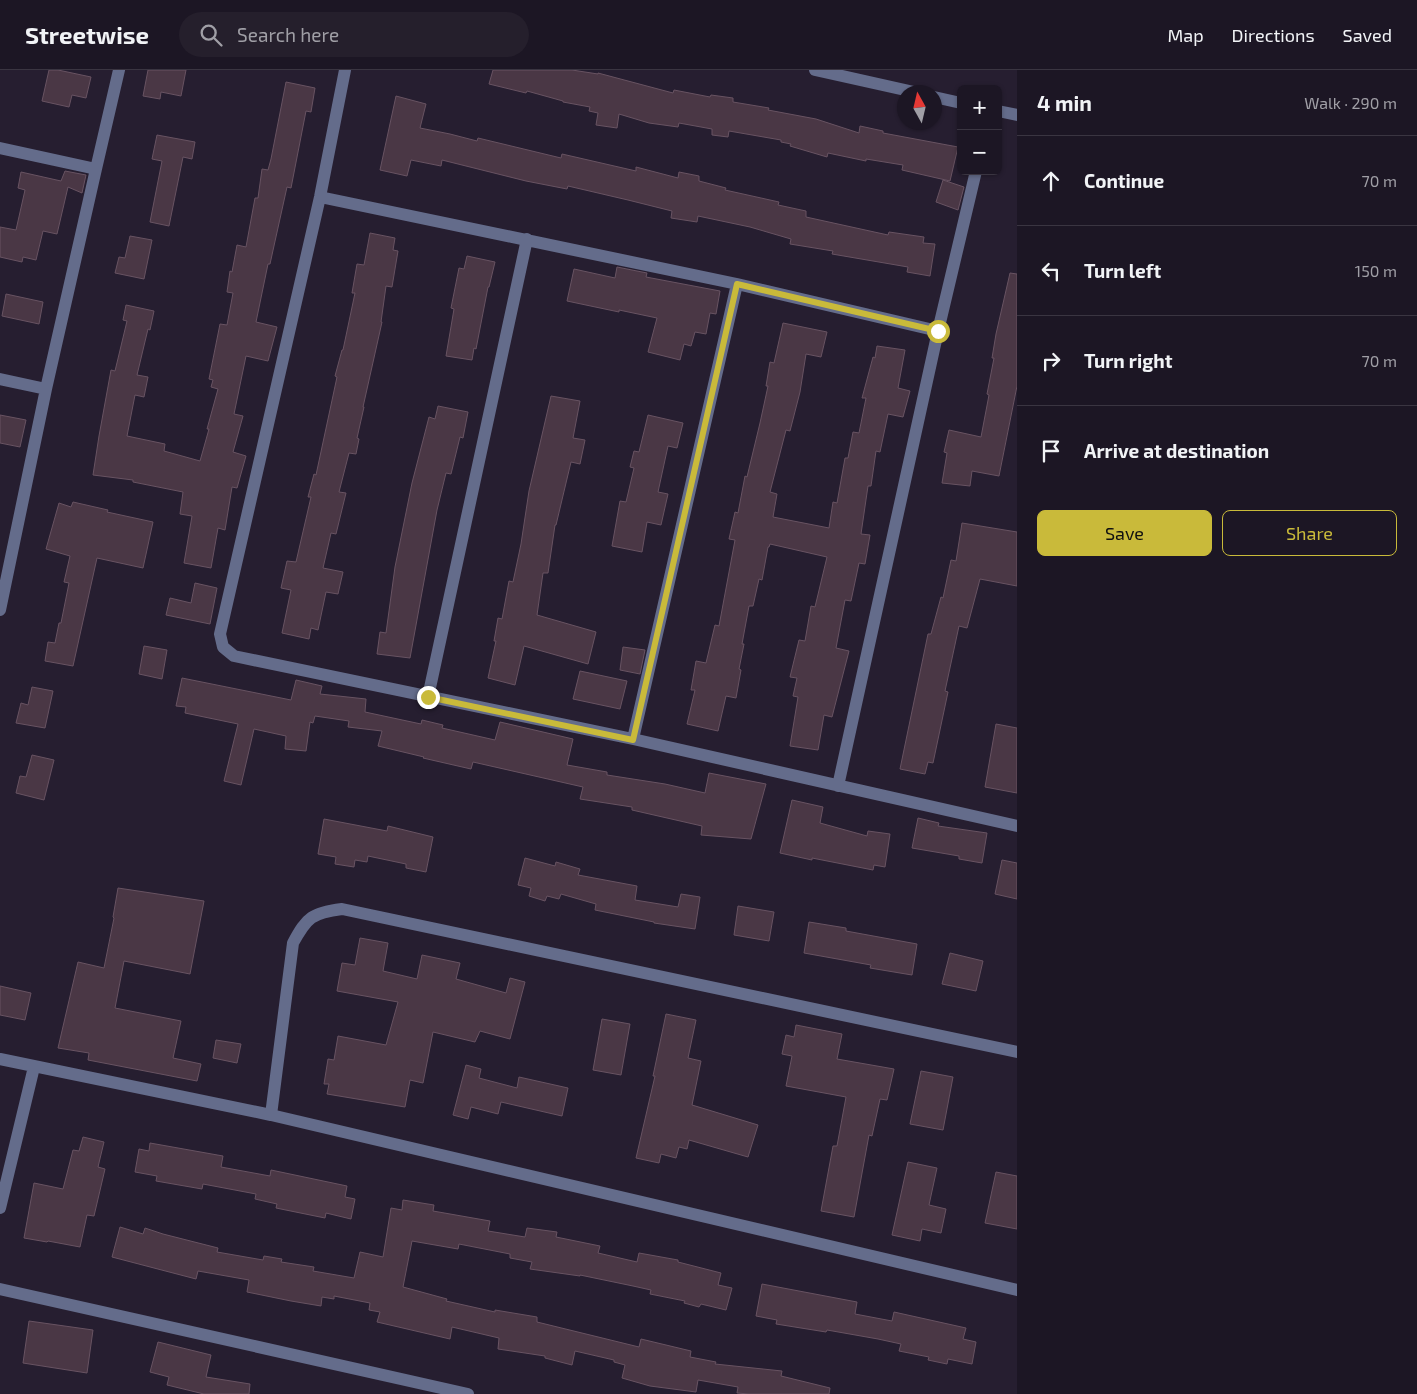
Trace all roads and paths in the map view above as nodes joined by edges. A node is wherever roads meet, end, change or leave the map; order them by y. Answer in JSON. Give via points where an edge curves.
{"nodes":[{"id":1,"x":119,"y":70,"type":"edge"},
{"id":2,"x":345,"y":70,"type":"edge"},
{"id":3,"x":815,"y":70,"type":"edge"},
{"id":4,"x":897,"y":88,"type":"edge"},
{"id":5,"x":942,"y":99,"type":"edge"},
{"id":6,"x":957,"y":102,"type":"edge"},
{"id":7,"x":1002,"y":112,"type":"edge"},
{"id":8,"x":1017,"y":115,"type":"edge"},
{"id":9,"x":0,"y":148,"type":"edge"},
{"id":10,"x":96,"y":169,"type":"junction"},
{"id":11,"x":975,"y":175,"type":"edge"},
{"id":12,"x":320,"y":197,"type":"junction"},
{"id":13,"x":527,"y":239,"type":"junction"},
{"id":14,"x":737,"y":284,"type":"junction"},
{"id":15,"x":938,"y":331,"type":"junction"},
{"id":16,"x":0,"y":379,"type":"edge"},
{"id":17,"x":46,"y":389,"type":"junction"},
{"id":18,"x":0,"y":610,"type":"edge"},
{"id":19,"x":428,"y":697,"type":"junction"},
{"id":20,"x":633,"y":740,"type":"junction"},
{"id":21,"x":838,"y":786,"type":"junction"},
{"id":22,"x":1017,"y":826,"type":"edge"},
{"id":23,"x":1017,"y":1052,"type":"edge"},
{"id":24,"x":0,"y":1059,"type":"edge"},
{"id":25,"x":34,"y":1067,"type":"junction"},
{"id":26,"x":271,"y":1115,"type":"junction"},
{"id":27,"x":0,"y":1208,"type":"edge"},
{"id":28,"x":0,"y":1289,"type":"edge"},
{"id":29,"x":1017,"y":1290,"type":"edge"},
{"id":30,"x":468,"y":1394,"type":"edge"}],
"edges":[{"from":1,"to":10,"type":"street"},
{"from":2,"to":12,"type":"street"},
{"from":3,"to":4,"type":"street"},
{"from":5,"to":6,"type":"street"},
{"from":7,"to":8,"type":"street"},
{"from":9,"to":10,"type":"street"},
{"from":10,"to":17,"type":"street"},
{"from":11,"to":15,"type":"street"},
{"from":12,"to":13,"type":"street"},
{"from":12,"to":19,"type":"street","via":[[220,634],[223,647],[234,656]]},
{"from":13,"to":14,"type":"street"},
{"from":13,"to":19,"type":"street"},
{"from":14,"to":15,"type":"street"},
{"from":14,"to":20,"type":"street"},
{"from":15,"to":21,"type":"street"},
{"from":16,"to":17,"type":"street"},
{"from":17,"to":18,"type":"street"},
{"from":19,"to":20,"type":"street"},
{"from":20,"to":21,"type":"street"},
{"from":21,"to":22,"type":"street"},
{"from":23,"to":26,"type":"street","via":[[342,909],[322,912],[304,924],[293,943]]},
{"from":24,"to":25,"type":"street"},
{"from":25,"to":26,"type":"street"},
{"from":25,"to":27,"type":"street"},
{"from":26,"to":29,"type":"street"},
{"from":28,"to":30,"type":"street"}]}
